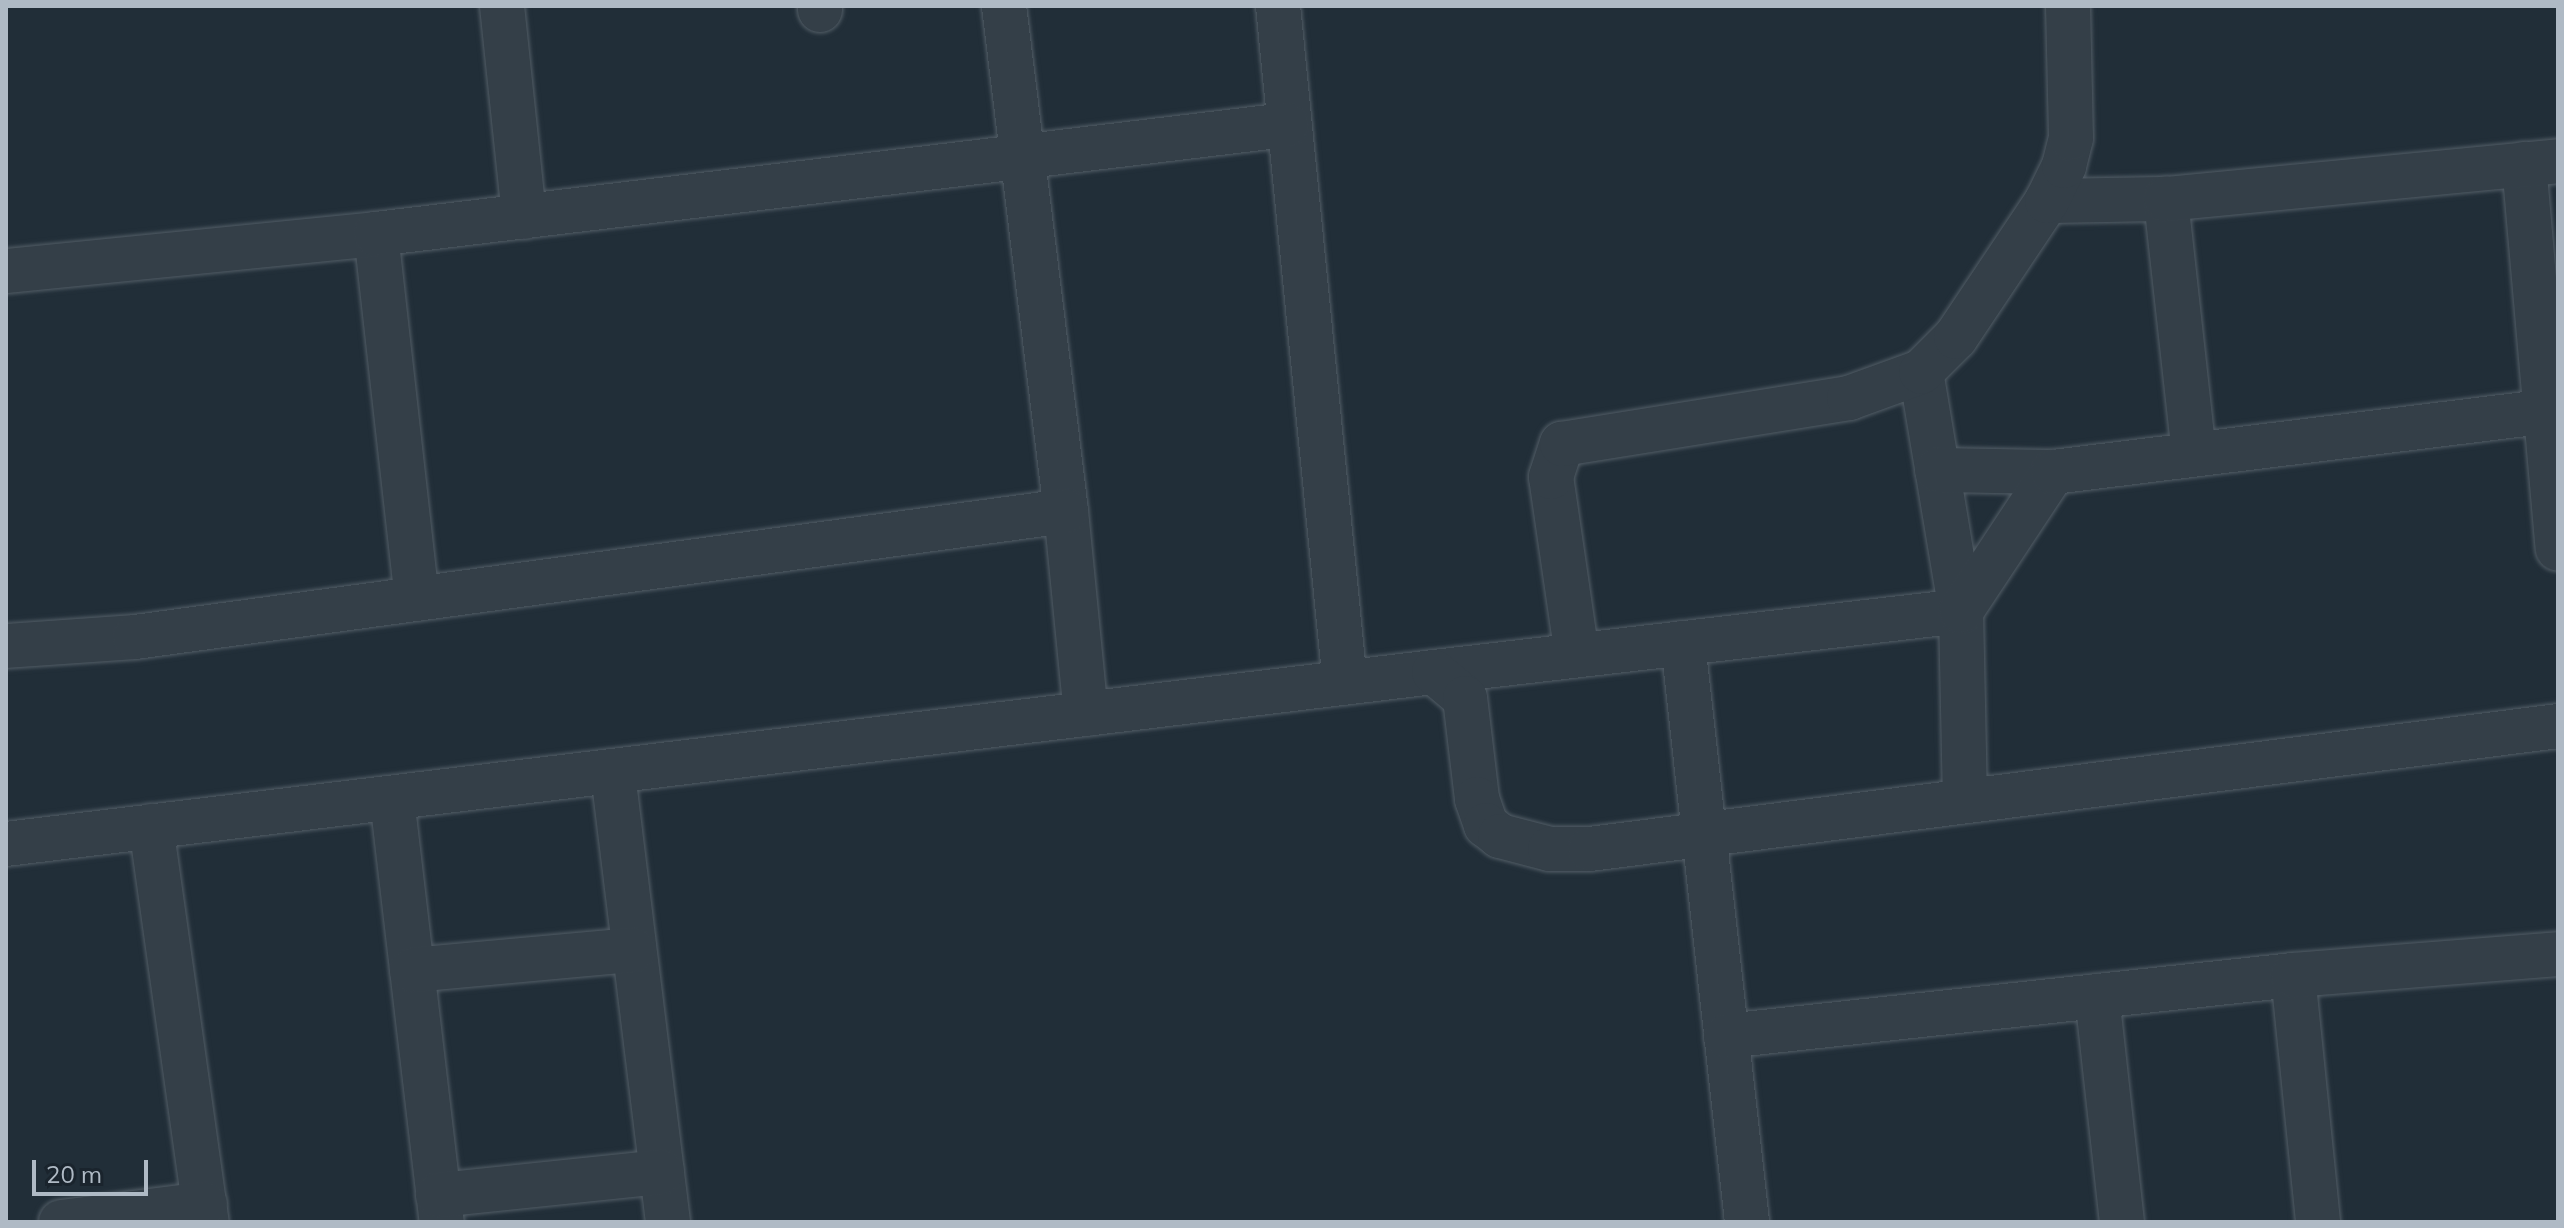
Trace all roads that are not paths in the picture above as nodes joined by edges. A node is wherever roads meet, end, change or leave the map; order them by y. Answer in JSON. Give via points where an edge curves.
{"nodes":[{"id":1,"x":502,"y":6,"type":"edge"},
{"id":2,"x":1004,"y":6,"type":"edge"},
{"id":3,"x":1278,"y":6,"type":"edge"},
{"id":4,"x":2068,"y":6,"type":"edge"},
{"id":5,"x":1286,"y":125,"type":"junction"},
{"id":6,"x":1022,"y":160,"type":"junction"},
{"id":7,"x":2541,"y":162,"type":"edge"},
{"id":8,"x":2166,"y":199,"type":"junction"},
{"id":9,"x":2047,"y":201,"type":"junction"},
{"id":10,"x":524,"y":217,"type":"junction"},
{"id":11,"x":376,"y":234,"type":"junction"},
{"id":12,"x":6,"y":271,"type":"edge"},
{"id":13,"x":1921,"y":372,"type":"junction"},
{"id":14,"x":2550,"y":410,"type":"edge"},
{"id":15,"x":2194,"y":454,"type":"junction"},
{"id":16,"x":1937,"y":470,"type":"junction"},
{"id":17,"x":2053,"y":472,"type":"junction"},
{"id":18,"x":1066,"y":511,"type":"junction"},
{"id":19,"x":2558,"y":549,"type":"edge"},
{"id":20,"x":417,"y":599,"type":"junction"},
{"id":21,"x":1961,"y":611,"type":"junction"},
{"id":22,"x":1683,"y":643,"type":"junction"},
{"id":23,"x":6,"y":646,"type":"edge"},
{"id":24,"x":1577,"y":655,"type":"junction"},
{"id":25,"x":1434,"y":672,"type":"junction"},
{"id":26,"x":1345,"y":683,"type":"junction"},
{"id":27,"x":1086,"y":714,"type":"junction"},
{"id":28,"x":2558,"y":726,"type":"edge"},
{"id":29,"x":613,"y":774,"type":"junction"},
{"id":30,"x":392,"y":799,"type":"junction"},
{"id":31,"x":1965,"y":799,"type":"junction"},
{"id":32,"x":151,"y":826,"type":"junction"},
{"id":33,"x":1702,"y":831,"type":"junction"},
{"id":34,"x":6,"y":844,"type":"edge"},
{"id":35,"x":633,"y":950,"type":"junction"},
{"id":36,"x":2558,"y":954,"type":"edge"},
{"id":37,"x":412,"y":970,"type":"junction"},
{"id":38,"x":2293,"y":975,"type":"junction"},
{"id":39,"x":2097,"y":996,"type":"junction"},
{"id":40,"x":1726,"y":1036,"type":"junction"},
{"id":41,"x":662,"y":1172,"type":"junction"},
{"id":42,"x":440,"y":1209,"type":"edge"},
{"id":43,"x":206,"y":1213,"type":"edge"},
{"id":44,"x":61,"y":1222,"type":"edge"},
{"id":45,"x":668,"y":1222,"type":"edge"},
{"id":46,"x":1747,"y":1222,"type":"edge"},
{"id":47,"x":2122,"y":1222,"type":"edge"},
{"id":48,"x":2318,"y":1222,"type":"edge"}],
"edges":[{"from":1,"to":10,"type":"street"},
{"from":2,"to":6,"type":"street"},
{"from":3,"to":5,"type":"street"},
{"from":4,"to":9,"type":"street","via":[[2071,138]]},
{"from":5,"to":6,"type":"street"},
{"from":5,"to":26,"type":"street"},
{"from":6,"to":10,"type":"street"},
{"from":6,"to":18,"type":"street"},
{"from":7,"to":8,"type":"street"},
{"from":7,"to":14,"type":"street"},
{"from":8,"to":9,"type":"street"},
{"from":8,"to":15,"type":"street"},
{"from":9,"to":13,"type":"street","via":[[1956,337]]},
{"from":10,"to":11,"type":"street"},
{"from":11,"to":12,"type":"street"},
{"from":11,"to":20,"type":"street"},
{"from":13,"to":16,"type":"street"},
{"from":13,"to":24,"type":"street","via":[[1849,398],[1562,444],[1551,477]]},
{"from":14,"to":15,"type":"street"},
{"from":14,"to":19,"type":"street"},
{"from":15,"to":17,"type":"street"},
{"from":16,"to":17,"type":"street"},
{"from":16,"to":21,"type":"street"},
{"from":17,"to":21,"type":"street"},
{"from":18,"to":20,"type":"street"},
{"from":18,"to":27,"type":"street"},
{"from":20,"to":23,"type":"street","via":[[135,637]]},
{"from":21,"to":22,"type":"street"},
{"from":21,"to":31,"type":"street"},
{"from":22,"to":24,"type":"street"},
{"from":22,"to":33,"type":"street"},
{"from":24,"to":25,"type":"street"},
{"from":25,"to":26,"type":"street"},
{"from":25,"to":33,"type":"street","via":[[1465,698],[1477,799],[1486,825],[1500,836],[1550,849],[1590,849]]},
{"from":26,"to":27,"type":"street"},
{"from":27,"to":29,"type":"street"},
{"from":28,"to":31,"type":"street"},
{"from":29,"to":30,"type":"street"},
{"from":29,"to":35,"type":"street"},
{"from":30,"to":32,"type":"street"},
{"from":30,"to":37,"type":"street"},
{"from":31,"to":33,"type":"street"},
{"from":32,"to":34,"type":"street"},
{"from":32,"to":43,"type":"street"},
{"from":33,"to":40,"type":"street"},
{"from":35,"to":37,"type":"street"},
{"from":35,"to":41,"type":"street"},
{"from":36,"to":38,"type":"street"},
{"from":37,"to":42,"type":"street"},
{"from":38,"to":39,"type":"street"},
{"from":38,"to":48,"type":"street"},
{"from":39,"to":40,"type":"street"},
{"from":39,"to":47,"type":"street"},
{"from":40,"to":46,"type":"street"},
{"from":41,"to":42,"type":"street"},
{"from":41,"to":45,"type":"street"},
{"from":43,"to":44,"type":"street"}]}
